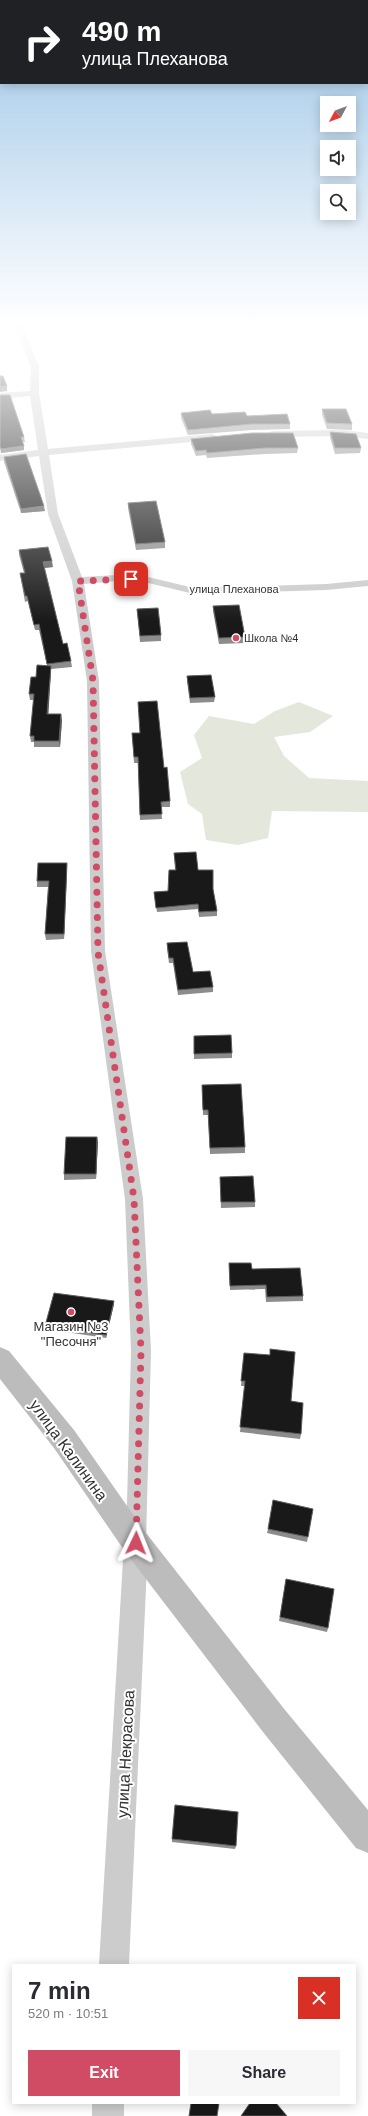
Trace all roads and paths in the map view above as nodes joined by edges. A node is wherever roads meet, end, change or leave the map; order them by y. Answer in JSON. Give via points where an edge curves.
{"nodes":[{"id":1,"x":39,"y":425,"type":"edge"},
{"id":2,"x":260,"y":434,"type":"edge"},
{"id":3,"x":368,"y":436,"type":"edge"},
{"id":4,"x":220,"y":437,"type":"edge"},
{"id":5,"x":44,"y":453,"type":"junction"},
{"id":6,"x":0,"y":458,"type":"edge"},
{"id":7,"x":78,"y":581,"type":"junction"},
{"id":8,"x":368,"y":583,"type":"edge"},
{"id":9,"x":0,"y":1359,"type":"edge"},
{"id":10,"x":136,"y":1543,"type":"junction"},
{"id":11,"x":368,"y":1836,"type":"edge"},
{"id":12,"x":114,"y":1964,"type":"edge"},
{"id":13,"x":108,"y":2104,"type":"edge"},
{"id":14,"x":108,"y":2116,"type":"edge"}],
"edges":[{"from":1,"to":5,"type":"street"},
{"from":2,"to":3,"type":"street","via":[[343,433]]},
{"from":4,"to":5,"type":"street"},
{"from":5,"to":6,"type":"street"},
{"from":5,"to":7,"type":"street","via":[[53,514]]},
{"from":7,"to":8,"type":"street","name":"улица Плеханова","via":[[144,579],[194,591],[326,587]]},
{"from":7,"to":10,"type":"street","via":[[93,681],[98,952],[134,1199],[141,1351]]},
{"from":9,"to":10,"type":"main road","name":"улица Калинина","via":[[64,1440]]},
{"from":10,"to":11,"type":"main road","name":"улица Калинина"},
{"from":10,"to":12,"type":"street","name":"улица Некрасова"},
{"from":13,"to":14,"type":"street"}]}
